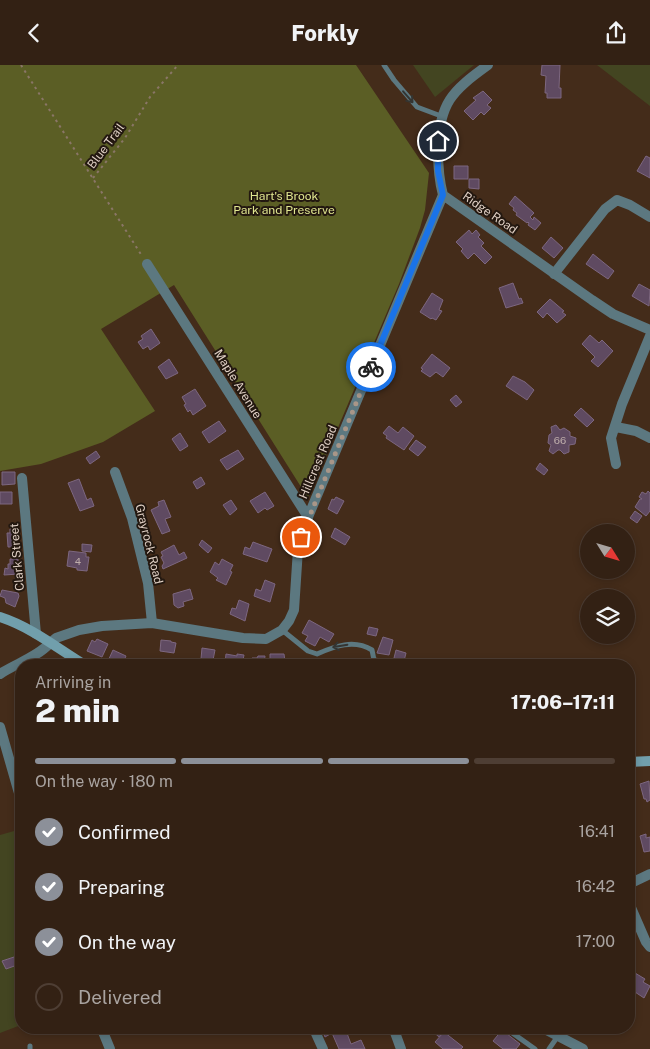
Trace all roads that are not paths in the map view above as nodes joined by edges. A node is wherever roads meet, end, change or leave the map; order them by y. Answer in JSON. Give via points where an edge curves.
{"nodes":[{"id":1,"x":384,"y":65,"type":"edge"},
{"id":2,"x":488,"y":65,"type":"edge"},
{"id":3,"x":441,"y":116,"type":"junction"},
{"id":4,"x":443,"y":195,"type":"junction"},
{"id":5,"x":650,"y":217,"type":"edge"},
{"id":6,"x":147,"y":264,"type":"road end"},
{"id":7,"x":554,"y":274,"type":"junction"},
{"id":8,"x":650,"y":330,"type":"edge"},
{"id":9,"x":650,"y":336,"type":"edge"},
{"id":10,"x":616,"y":427,"type":"junction"},
{"id":11,"x":650,"y":438,"type":"edge"},
{"id":12,"x":616,"y":463,"type":"dead end"},
{"id":13,"x":115,"y":472,"type":"dead end"},
{"id":14,"x":22,"y":479,"type":"dead end"},
{"id":15,"x":308,"y":517,"type":"junction"},
{"id":16,"x":0,"y":617,"type":"edge"},
{"id":17,"x":152,"y":623,"type":"junction"},
{"id":18,"x":282,"y":630,"type":"junction"},
{"id":19,"x":36,"y":634,"type":"junction"},
{"id":20,"x":49,"y":644,"type":"junction"},
{"id":21,"x":25,"y":659,"type":"edge"},
{"id":22,"x":75,"y":659,"type":"edge"},
{"id":23,"x":374,"y":659,"type":"edge"},
{"id":24,"x":15,"y":665,"type":"edge"},
{"id":25,"x":0,"y":674,"type":"edge"},
{"id":26,"x":0,"y":727,"type":"edge"},
{"id":27,"x":650,"y":761,"type":"edge"},
{"id":28,"x":635,"y":762,"type":"edge"},
{"id":29,"x":15,"y":779,"type":"edge"},
{"id":30,"x":650,"y":875,"type":"edge"},
{"id":31,"x":635,"y":881,"type":"edge"},
{"id":32,"x":635,"y":917,"type":"edge"},
{"id":33,"x":650,"y":947,"type":"edge"},
{"id":34,"x":104,"y":1034,"type":"edge"},
{"id":35,"x":316,"y":1034,"type":"edge"},
{"id":36,"x":396,"y":1034,"type":"edge"},
{"id":37,"x":514,"y":1034,"type":"edge"},
{"id":38,"x":554,"y":1034,"type":"edge"},
{"id":39,"x":558,"y":1036,"type":"junction"},
{"id":40,"x":110,"y":1049,"type":"edge"},
{"id":41,"x":323,"y":1049,"type":"edge"},
{"id":42,"x":401,"y":1049,"type":"edge"},
{"id":43,"x":535,"y":1049,"type":"edge"},
{"id":44,"x":549,"y":1049,"type":"edge"},
{"id":45,"x":583,"y":1049,"type":"edge"}],
"edges":[{"from":1,"to":3,"type":"lane","one_way":true,"via":[[417,107]]},
{"from":2,"to":3,"type":"street","name":"Ridge Road","via":[[456,91]]},
{"from":3,"to":4,"type":"street","name":"Ridge Road","via":[[438,171]]},
{"from":4,"to":7,"type":"street","name":"Ridge Road"},
{"from":4,"to":15,"type":"street","name":"Hillcrest Road"},
{"from":5,"to":7,"type":"street","via":[[617,199],[605,209]]},
{"from":6,"to":15,"type":"street","name":"Maple Avenue"},
{"from":7,"to":8,"type":"street","name":"Ridge Road","via":[[614,314]]},
{"from":9,"to":10,"type":"street"},
{"from":10,"to":11,"type":"street"},
{"from":10,"to":12,"type":"street","via":[[611,438]]},
{"from":13,"to":17,"type":"street","name":"Grayrock Road","via":[[132,518],[148,583]]},
{"from":14,"to":19,"type":"street","name":"Clark Street"},
{"from":15,"to":18,"type":"street","name":"Hillcrest Road","via":[[298,549],[294,610]]},
{"from":16,"to":19,"type":"main road"},
{"from":17,"to":18,"type":"street","via":[[243,638],[266,639]]},
{"from":17,"to":20,"type":"street","via":[[79,630]]},
{"from":23,"to":18,"type":"lane","one_way":true,"via":[[372,650],[364,645],[338,645],[317,654],[308,651]]},
{"from":19,"to":20,"type":"main road"},
{"from":20,"to":21,"type":"street","via":[[43,651]]},
{"from":20,"to":22,"type":"main road"},
{"from":24,"to":25,"type":"street"},
{"from":26,"to":29,"type":"street"},
{"from":27,"to":28,"type":"main road"},
{"from":30,"to":31,"type":"street"},
{"from":32,"to":33,"type":"street"},
{"from":34,"to":40,"type":"street"},
{"from":35,"to":41,"type":"street"},
{"from":36,"to":42,"type":"street"},
{"from":37,"to":43,"type":"lane"},
{"from":38,"to":39,"type":"street"},
{"from":39,"to":44,"type":"lane"},
{"from":39,"to":45,"type":"street"}]}
